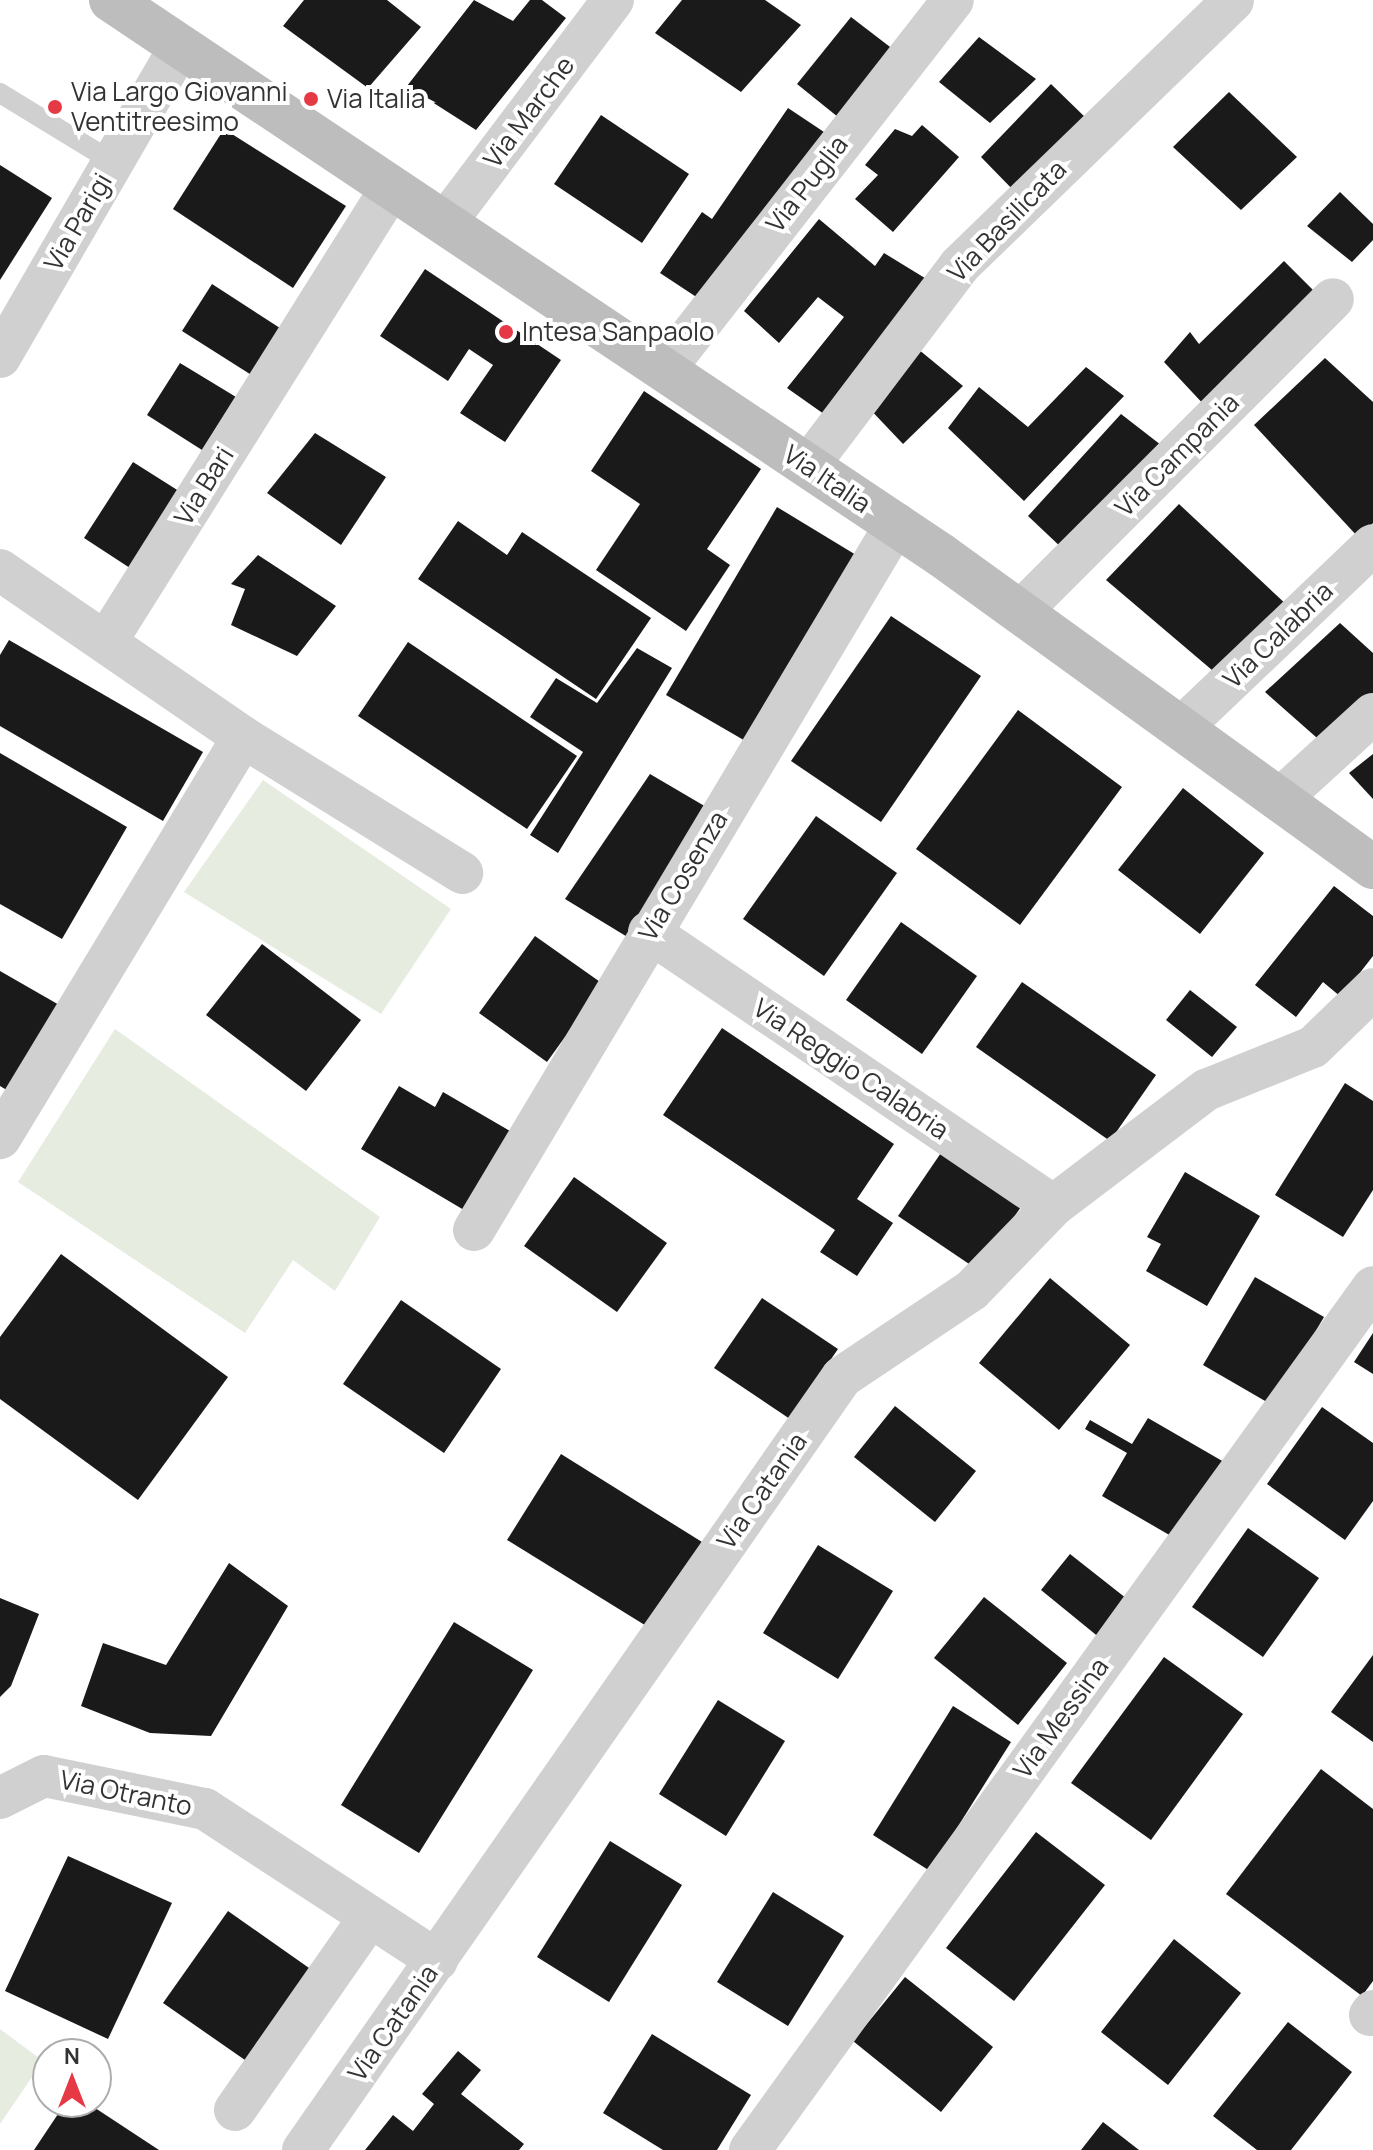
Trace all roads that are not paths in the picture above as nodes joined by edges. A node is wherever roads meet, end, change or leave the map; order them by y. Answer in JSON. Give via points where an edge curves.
{"nodes":[{"id":1,"x":111,"y":0,"type":"edge"},
{"id":2,"x":613,"y":0,"type":"edge"},
{"id":3,"x":953,"y":0,"type":"edge"},
{"id":4,"x":1233,"y":0,"type":"edge"},
{"id":5,"x":180,"y":46,"type":"junction"},
{"id":6,"x":0,"y":93,"type":"edge"},
{"id":7,"x":113,"y":162,"type":"junction"},
{"id":8,"x":391,"y":188,"type":"junction"},
{"id":9,"x":445,"y":223,"type":"junction"},
{"id":10,"x":1333,"y":299,"type":"dead end"},
{"id":11,"x":0,"y":357,"type":"edge"},
{"id":12,"x":664,"y":370,"type":"junction"},
{"id":13,"x":808,"y":466,"type":"junction"},
{"id":14,"x":896,"y":524,"type":"junction"},
{"id":15,"x":1373,"y":545,"type":"edge"},
{"id":16,"x":0,"y":570,"type":"edge"},
{"id":17,"x":1021,"y":611,"type":"junction"},
{"id":18,"x":106,"y":642,"type":"junction"},
{"id":19,"x":1373,"y":714,"type":"edge"},
{"id":20,"x":1183,"y":726,"type":"junction"},
{"id":21,"x":243,"y":737,"type":"junction"},
{"id":22,"x":1282,"y":797,"type":"junction"},
{"id":23,"x":1373,"y":867,"type":"edge"},
{"id":24,"x":462,"y":873,"type":"dead end"},
{"id":25,"x":649,"y":932,"type":"junction"},
{"id":26,"x":1373,"y":989,"type":"edge"},
{"id":27,"x":0,"y":1138,"type":"edge"},
{"id":28,"x":1053,"y":1206,"type":"junction"},
{"id":29,"x":474,"y":1230,"type":"dead end"},
{"id":30,"x":1373,"y":1287,"type":"edge"},
{"id":31,"x":0,"y":1798,"type":"edge"},
{"id":32,"x":368,"y":1919,"type":"junction"},
{"id":33,"x":437,"y":1960,"type":"junction"},
{"id":34,"x":235,"y":2110,"type":"dead end"},
{"id":35,"x":303,"y":2150,"type":"edge"},
{"id":36,"x":750,"y":2150,"type":"edge"}],
"edges":[{"from":1,"to":5,"type":"main road","name":"Via Italia"},
{"from":2,"to":9,"type":"street","name":"Via Marche"},
{"from":3,"to":12,"type":"street","name":"Via Puglia"},
{"from":4,"to":13,"type":"street","name":"Via Basilicata","via":[[960,265]]},
{"from":5,"to":7,"type":"street","name":"Via Parigi"},
{"from":5,"to":8,"type":"main road","name":"Via Italia"},
{"from":6,"to":7,"type":"lane"},
{"from":7,"to":11,"type":"street","name":"Via Parigi"},
{"from":8,"to":9,"type":"main road","name":"Via Italia"},
{"from":8,"to":18,"type":"street","name":"Via Bari"},
{"from":9,"to":12,"type":"main road","name":"Via Italia"},
{"from":10,"to":17,"type":"street","name":"Via Campania"},
{"from":12,"to":13,"type":"main road","name":"Via Italia"},
{"from":13,"to":14,"type":"main road","name":"Via Italia"},
{"from":14,"to":17,"type":"main road","name":"Via Italia"},
{"from":14,"to":25,"type":"street","name":"Via Cosenza"},
{"from":15,"to":20,"type":"street","name":"Via Calabria"},
{"from":16,"to":18,"type":"street"},
{"from":17,"to":20,"type":"main road","name":"Via Italia"},
{"from":18,"to":21,"type":"street"},
{"from":19,"to":22,"type":"street"},
{"from":20,"to":22,"type":"main road","name":"Via Italia"},
{"from":21,"to":24,"type":"street"},
{"from":21,"to":27,"type":"street"},
{"from":22,"to":23,"type":"main road","name":"Via Italia"},
{"from":25,"to":28,"type":"street","name":"Via Reggio Calabria"},
{"from":25,"to":29,"type":"street","name":"Via Cosenza"},
{"from":26,"to":28,"type":"street","name":"Via Catania","via":[[1313,1047],[1206,1090]]},
{"from":28,"to":33,"type":"street","name":"Via Catania","via":[[972,1290],[842,1377]]},
{"from":30,"to":36,"type":"street","name":"Via Messina"},
{"from":31,"to":32,"type":"street","name":"Via Otranto","via":[[44,1776],[205,1809]]},
{"from":32,"to":33,"type":"street","name":"Via Otranto"},
{"from":32,"to":34,"type":"street"},
{"from":33,"to":35,"type":"street","name":"Via Catania"}]}
